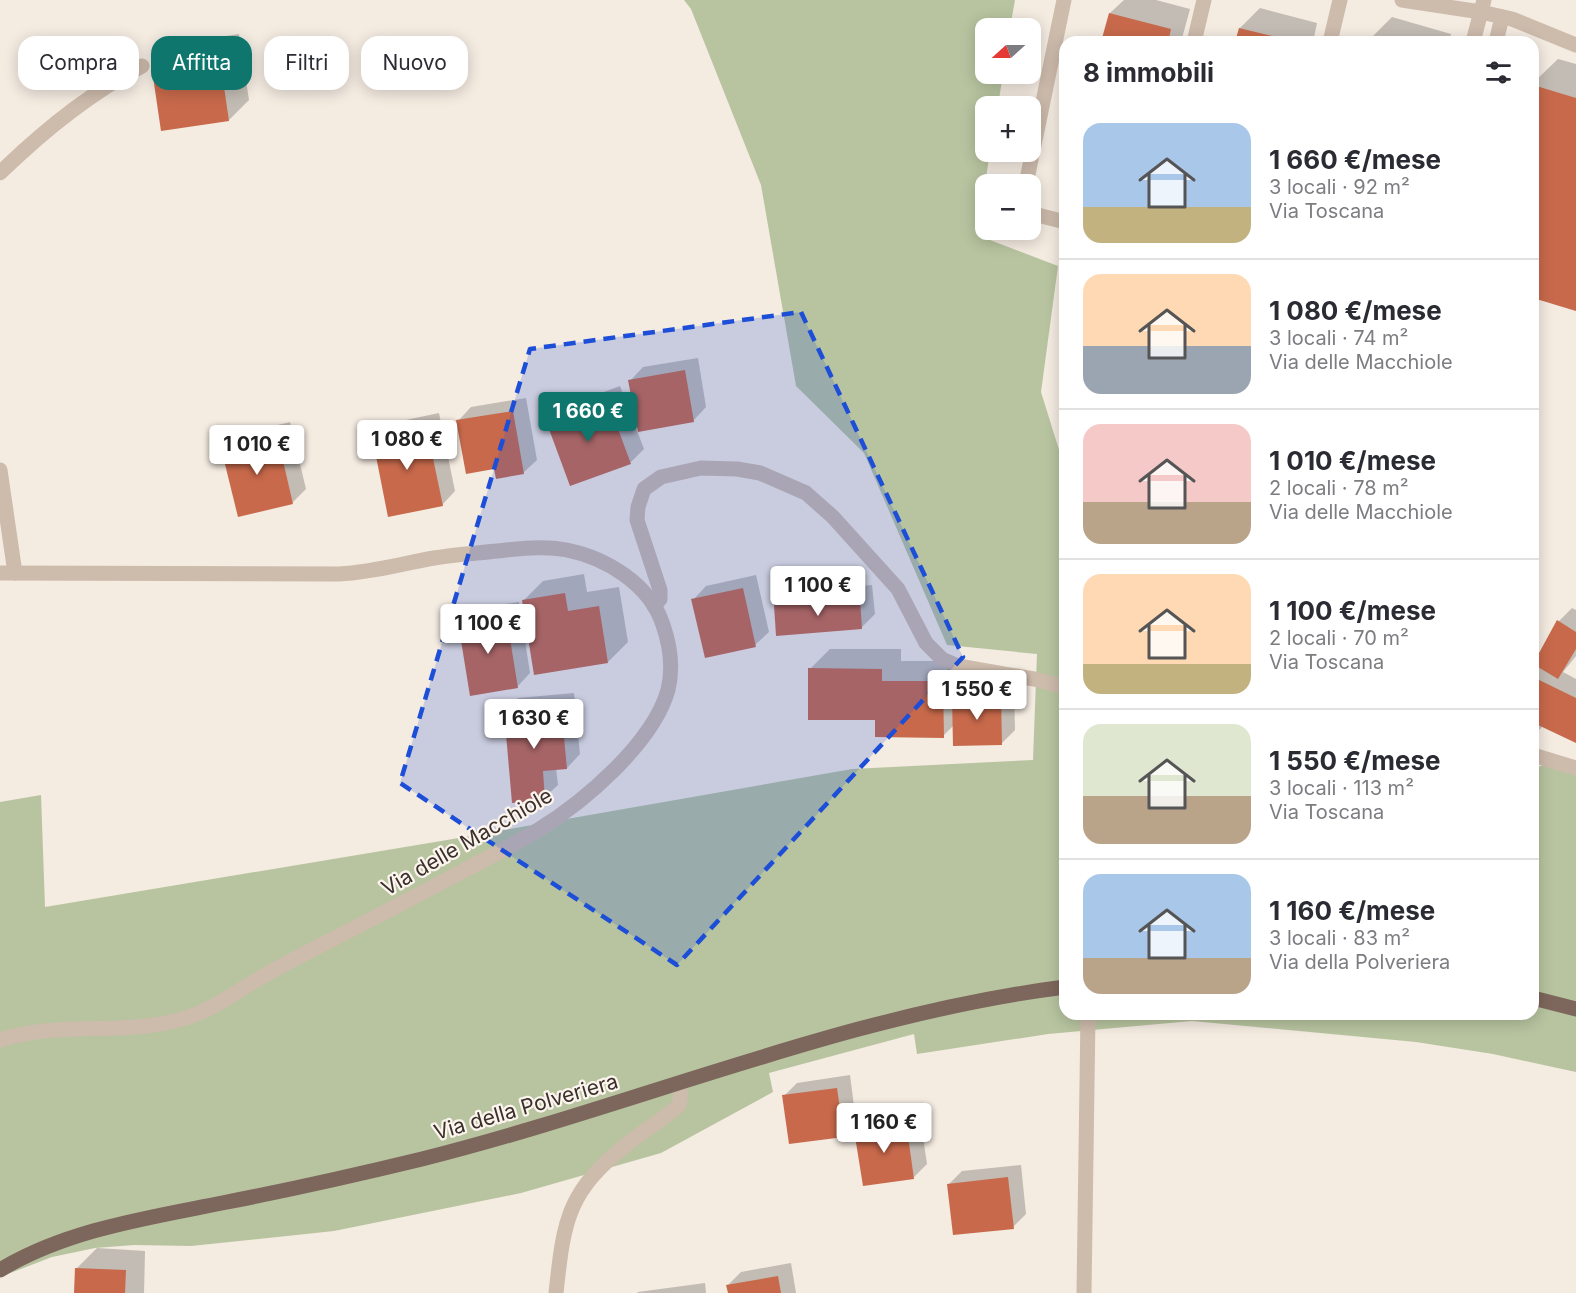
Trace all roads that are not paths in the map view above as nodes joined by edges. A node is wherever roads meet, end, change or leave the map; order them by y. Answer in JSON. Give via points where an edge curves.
{"nodes":[{"id":1,"x":1064,"y":0,"type":"edge"},
{"id":2,"x":1204,"y":0,"type":"edge"},
{"id":3,"x":1340,"y":0,"type":"edge"},
{"id":4,"x":1402,"y":0,"type":"edge"},
{"id":5,"x":1483,"y":6,"type":"edge"},
{"id":6,"x":1502,"y":17,"type":"junction"},
{"id":7,"x":1195,"y":36,"type":"edge"},
{"id":8,"x":1331,"y":36,"type":"edge"},
{"id":9,"x":1475,"y":36,"type":"edge"},
{"id":10,"x":1497,"y":36,"type":"edge"},
{"id":11,"x":1576,"y":45,"type":"edge"},
{"id":12,"x":142,"y":66,"type":"dead end"},
{"id":13,"x":0,"y":173,"type":"edge"},
{"id":14,"x":1028,"y":174,"type":"edge"},
{"id":15,"x":1041,"y":216,"type":"edge"},
{"id":16,"x":1059,"y":220,"type":"edge"},
{"id":17,"x":0,"y":470,"type":"edge"},
{"id":18,"x":7,"y":573,"type":"edge"},
{"id":19,"x":654,"y":606,"type":"junction"},
{"id":20,"x":1059,"y":685,"type":"edge"},
{"id":21,"x":1539,"y":757,"type":"edge"},
{"id":22,"x":1576,"y":768,"type":"edge"},
{"id":23,"x":1059,"y":988,"type":"edge"},
{"id":24,"x":1539,"y":1000,"type":"edge"},
{"id":25,"x":1576,"y":1010,"type":"edge"},
{"id":26,"x":1088,"y":1020,"type":"edge"},
{"id":27,"x":0,"y":1040,"type":"edge"},
{"id":28,"x":678,"y":1083,"type":"junction"},
{"id":29,"x":0,"y":1270,"type":"edge"},
{"id":30,"x":556,"y":1293,"type":"edge"},
{"id":31,"x":1083,"y":1293,"type":"edge"}],
"edges":[{"from":1,"to":14,"type":"street"},
{"from":2,"to":7,"type":"street"},
{"from":3,"to":8,"type":"street"},
{"from":4,"to":5,"type":"street"},
{"from":5,"to":6,"type":"street"},
{"from":5,"to":9,"type":"street"},
{"from":6,"to":10,"type":"street"},
{"from":6,"to":11,"type":"street"},
{"from":12,"to":13,"type":"street","via":[[77,107]]},
{"from":15,"to":16,"type":"street"},
{"from":17,"to":18,"type":"street"},
{"from":18,"to":19,"type":"street","name":"Via delle Macchiole","via":[[345,573],[382,570],[443,556],[548,548],[578,553],[608,565],[636,585]]},
{"from":19,"to":20,"type":"street","via":[[660,590],[637,520],[644,489],[661,477],[695,469],[746,470],[806,493],[834,517],[898,589],[926,643],[942,659],[958,666]]},
{"from":19,"to":27,"type":"street","name":"Via delle Macchiole","via":[[664,626],[671,670],[660,709],[625,759],[547,825],[196,1014],[147,1026],[56,1029]]},
{"from":21,"to":22,"type":"street"},
{"from":23,"to":28,"type":"main road","name":"Via della Polveriera","via":[[840,1034]]},
{"from":24,"to":25,"type":"main road"},
{"from":26,"to":31,"type":"street"},
{"from":28,"to":29,"type":"main road","name":"Via della Polveriera","via":[[424,1158],[89,1232]]},
{"from":28,"to":30,"type":"street","via":[[679,1105],[618,1151],[583,1186],[566,1223]]}]}
